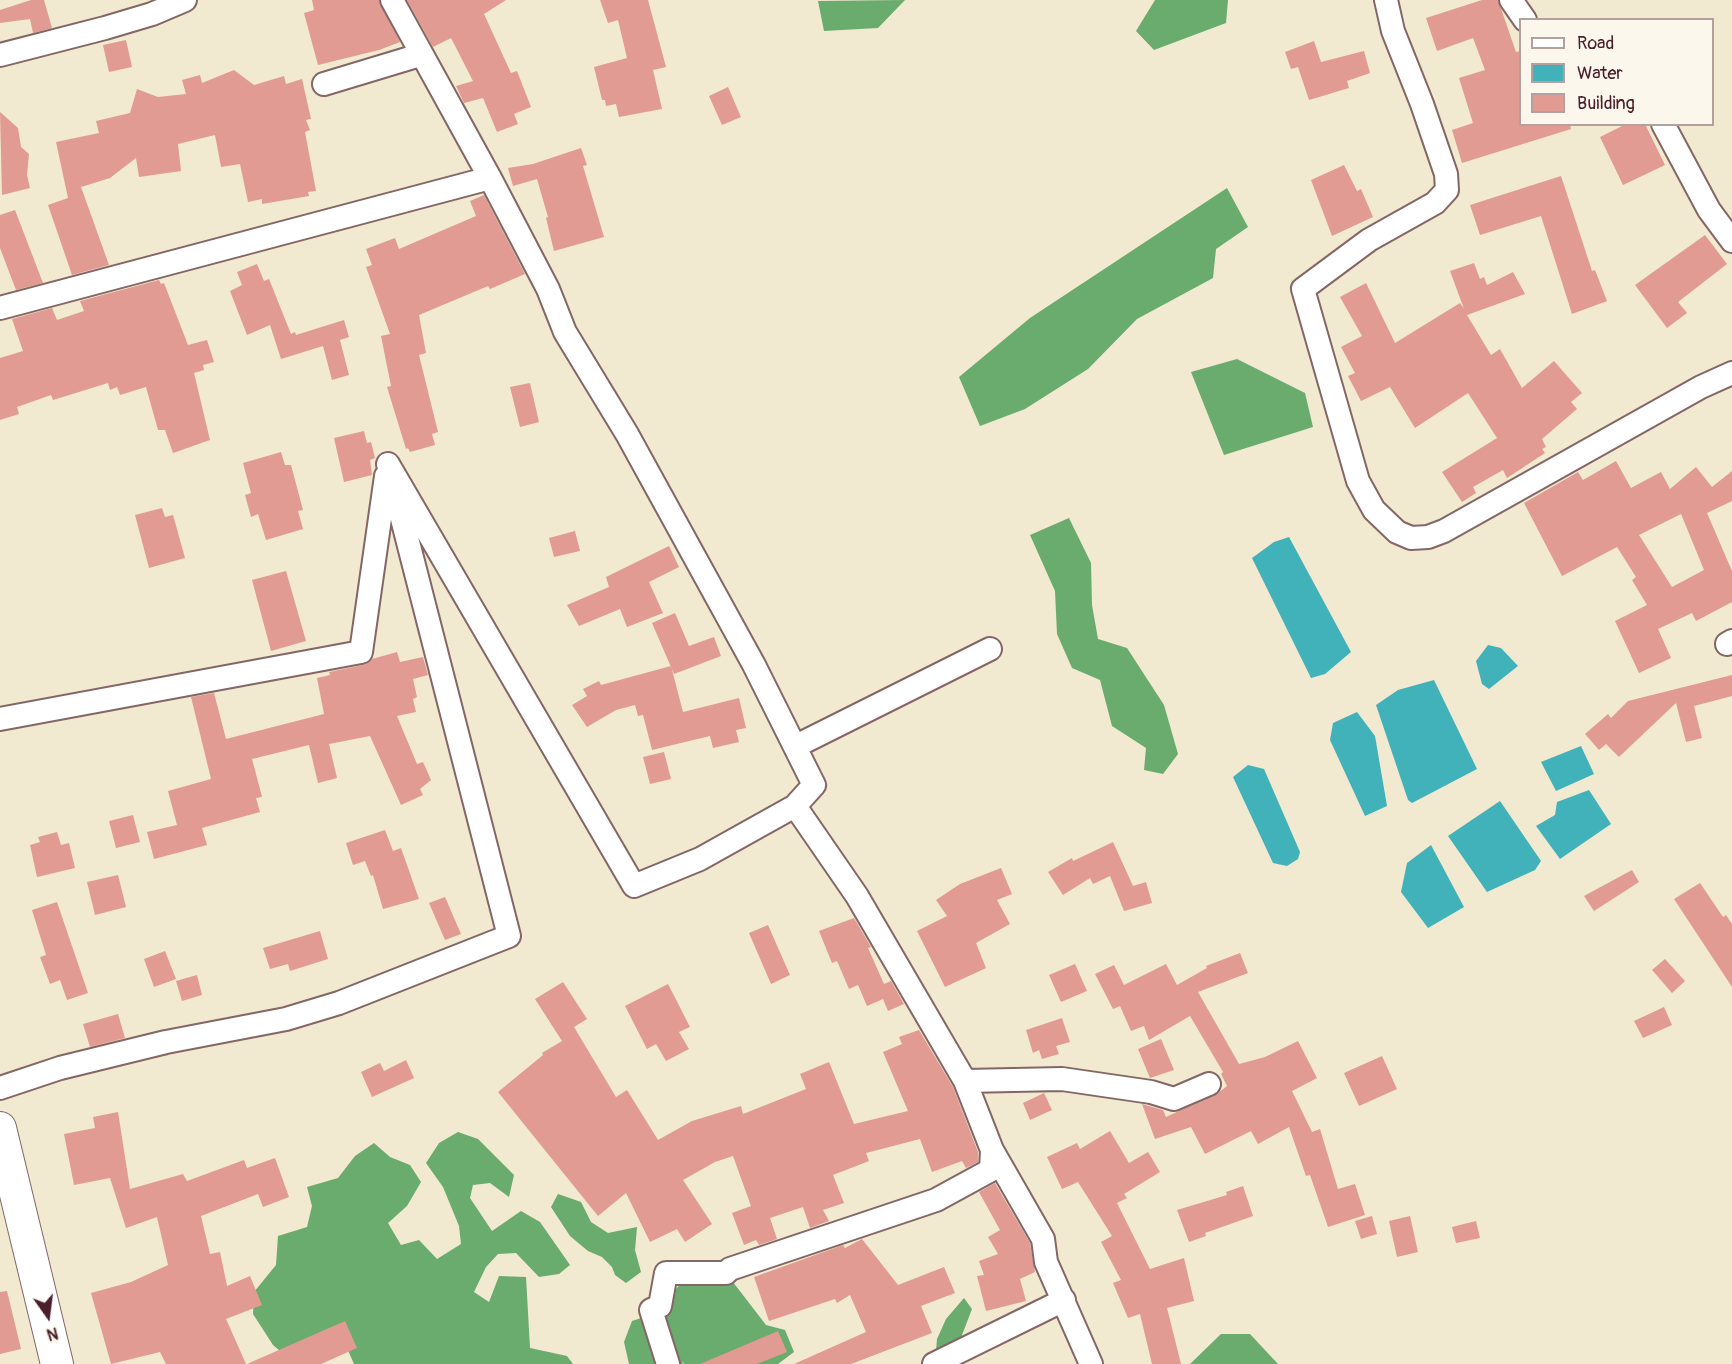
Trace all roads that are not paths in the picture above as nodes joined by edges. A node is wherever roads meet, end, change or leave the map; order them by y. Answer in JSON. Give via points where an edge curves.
{"nodes":[{"id":1,"x":185,"y":0,"type":"edge"},
{"id":2,"x":392,"y":0,"type":"edge"},
{"id":3,"x":1386,"y":0,"type":"edge"},
{"id":4,"x":1511,"y":0,"type":"edge"},
{"id":5,"x":1524,"y":18,"type":"edge"},
{"id":6,"x":0,"y":55,"type":"edge"},
{"id":7,"x":420,"y":55,"type":"junction"},
{"id":8,"x":324,"y":84,"type":"dead end"},
{"id":9,"x":1664,"y":126,"type":"edge"},
{"id":10,"x":490,"y":178,"type":"junction"},
{"id":11,"x":1732,"y":241,"type":"edge"},
{"id":12,"x":0,"y":308,"type":"edge"},
{"id":13,"x":1732,"y":373,"type":"edge"},
{"id":14,"x":388,"y":464,"type":"junction"},
{"id":15,"x":990,"y":649,"type":"dead end"},
{"id":16,"x":0,"y":719,"type":"edge"},
{"id":17,"x":796,"y":746,"type":"junction"},
{"id":18,"x":795,"y":806,"type":"junction"},
{"id":19,"x":965,"y":1081,"type":"junction"},
{"id":20,"x":1209,"y":1084,"type":"dead end"},
{"id":21,"x":0,"y":1088,"type":"edge"},
{"id":22,"x":0,"y":1128,"type":"edge"},
{"id":23,"x":992,"y":1150,"type":"junction"},
{"id":24,"x":1064,"y":1300,"type":"junction"},
{"id":25,"x":57,"y":1364,"type":"edge"},
{"id":26,"x":668,"y":1364,"type":"edge"},
{"id":27,"x":934,"y":1364,"type":"edge"},
{"id":28,"x":1091,"y":1364,"type":"edge"}],
"edges":[{"from":1,"to":6,"type":"street","via":[[105,28]]},
{"from":2,"to":7,"type":"street"},
{"from":3,"to":13,"type":"street","via":[[1393,31],[1446,174],[1447,190],[1435,203],[1369,240],[1303,290],[1358,481],[1374,510],[1397,532],[1411,538],[1444,531]]},
{"from":4,"to":5,"type":"street"},
{"from":7,"to":8,"type":"street"},
{"from":7,"to":10,"type":"street"},
{"from":9,"to":11,"type":"street","via":[[1709,210]]},
{"from":10,"to":12,"type":"street"},
{"from":10,"to":17,"type":"street","via":[[548,289],[565,332],[627,434]]},
{"from":14,"to":16,"type":"street","via":[[361,652]]},
{"from":14,"to":18,"type":"street","via":[[634,886],[700,859]]},
{"from":14,"to":21,"type":"street","via":[[509,936],[339,1003],[286,1019],[155,1044]]},
{"from":15,"to":17,"type":"street"},
{"from":17,"to":18,"type":"street","via":[[814,785]]},
{"from":18,"to":19,"type":"street","via":[[857,896]]},
{"from":19,"to":20,"type":"street","via":[[1062,1079],[1174,1099]]},
{"from":19,"to":23,"type":"street"},
{"from":22,"to":25,"type":"main road"},
{"from":23,"to":24,"type":"street","via":[[1043,1239],[1046,1262]]},
{"from":23,"to":26,"type":"street","via":[[991,1170],[936,1200],[726,1273],[666,1273],[660,1306],[651,1310]]},
{"from":24,"to":27,"type":"street"},
{"from":24,"to":28,"type":"street"}]}
